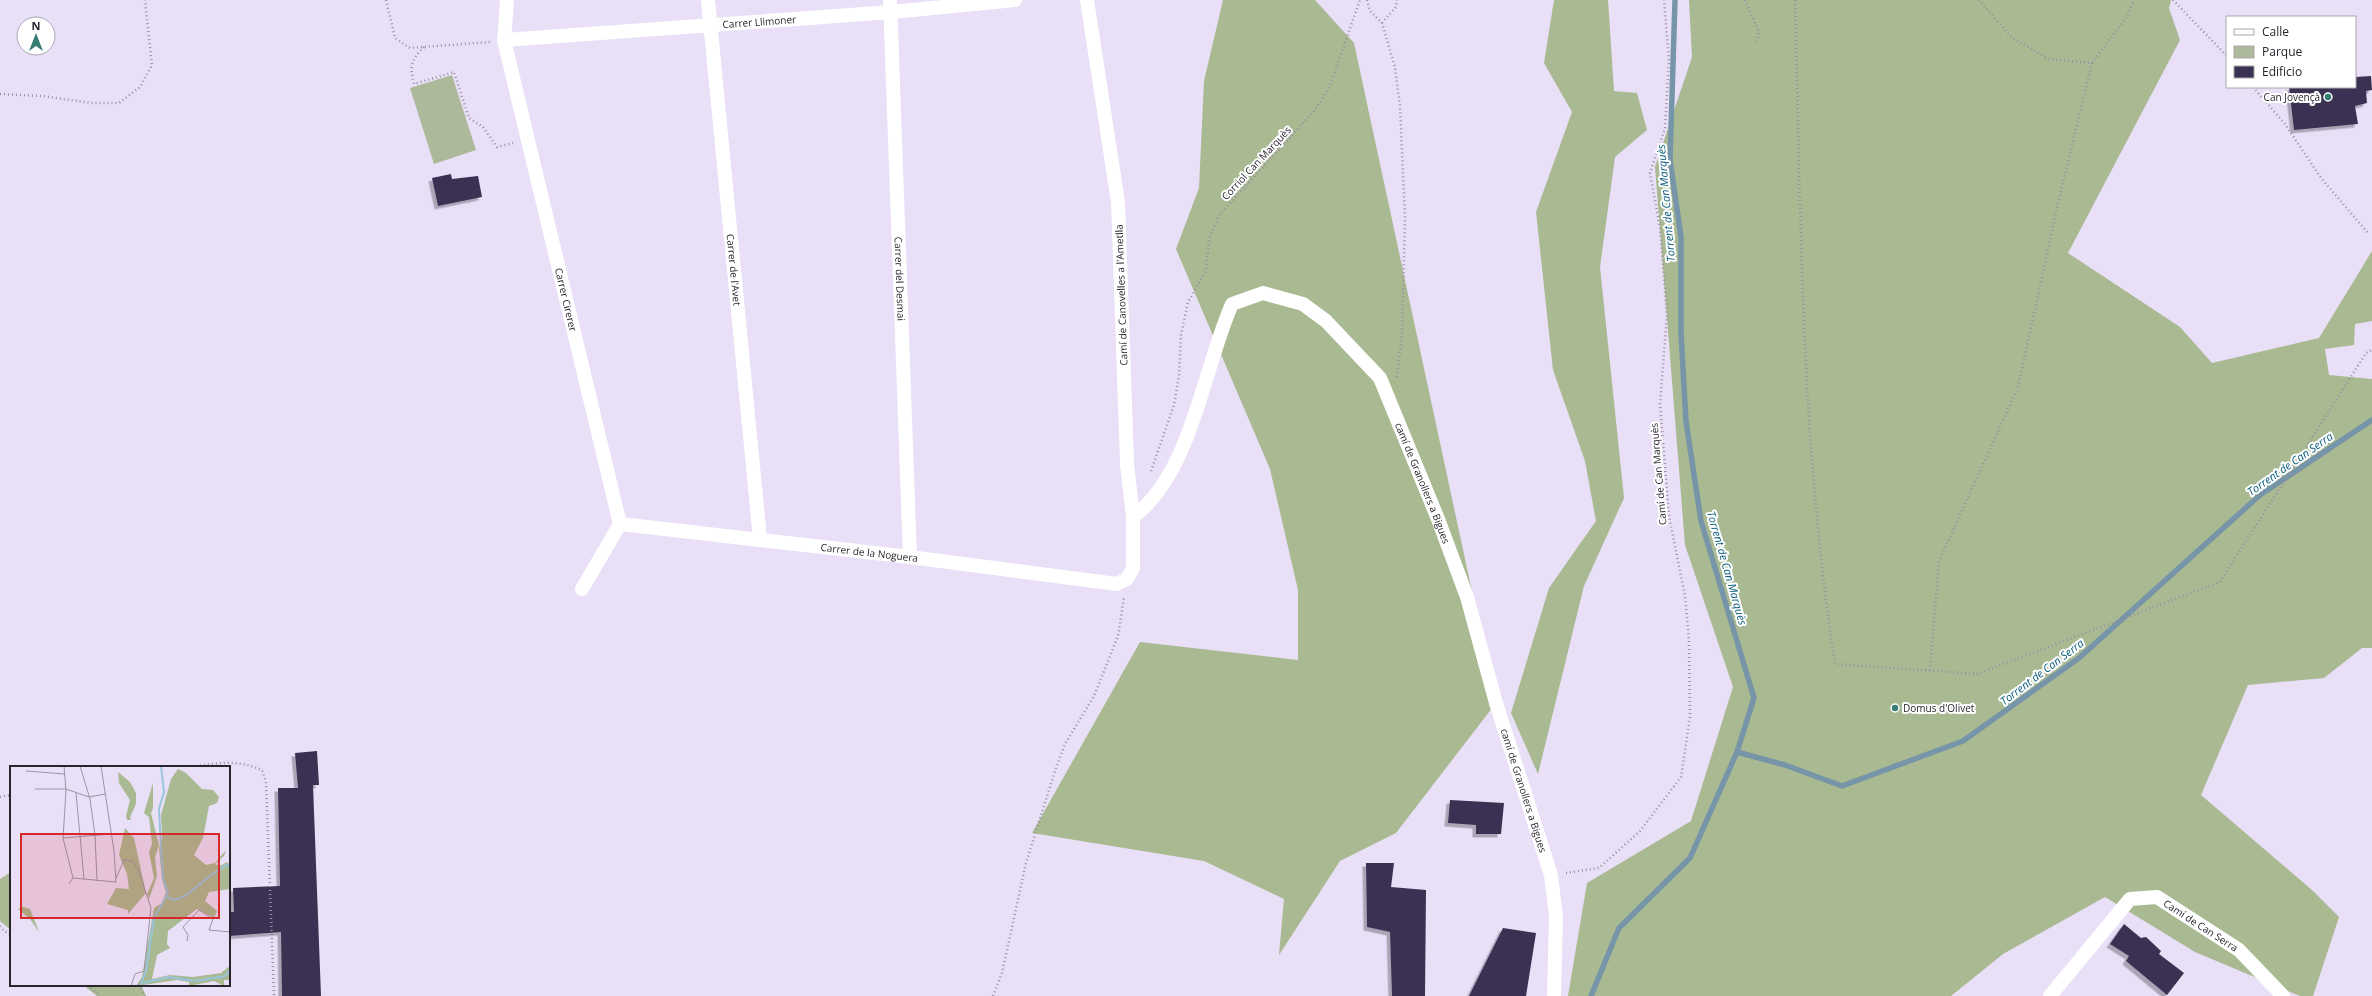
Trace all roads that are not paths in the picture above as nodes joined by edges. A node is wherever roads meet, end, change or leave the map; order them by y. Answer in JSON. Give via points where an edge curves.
{"nodes":[{"id":1,"x":507,"y":0,"type":"edge"},
{"id":2,"x":708,"y":0,"type":"edge"},
{"id":3,"x":1015,"y":0,"type":"edge"},
{"id":4,"x":1087,"y":0,"type":"edge"},
{"id":5,"x":891,"y":6,"type":"edge"},
{"id":6,"x":710,"y":26,"type":"junction"},
{"id":7,"x":504,"y":40,"type":"junction"},
{"id":8,"x":1133,"y":517,"type":"junction"},
{"id":9,"x":620,"y":524,"type":"junction"},
{"id":10,"x":760,"y":539,"type":"junction"},
{"id":11,"x":910,"y":557,"type":"junction"},
{"id":12,"x":1122,"y":582,"type":"joint"},
{"id":13,"x":582,"y":589,"type":"dead end"},
{"id":14,"x":1554,"y":996,"type":"edge"},
{"id":15,"x":2050,"y":996,"type":"edge"},
{"id":16,"x":2283,"y":996,"type":"edge"}],
"edges":[{"from":1,"to":7,"type":"street","name":"Carrer Cirerer"},
{"from":2,"to":6,"type":"street","name":"Carrer de l'Avet"},
{"from":3,"to":5,"type":"street","name":"Carrer Llimoner"},
{"from":4,"to":8,"type":"street","name":"Camí de Canovelles a l'Ametlla","via":[[1118,202],[1127,464]]},
{"from":5,"to":6,"type":"street","name":"Carrer Llimoner"},
{"from":5,"to":11,"type":"street","name":"Carrer del Desmai"},
{"from":6,"to":7,"type":"street","name":"Carrer Llimoner"},
{"from":6,"to":10,"type":"street","name":"Carrer de l'Avet"},
{"from":7,"to":9,"type":"street","name":"Carrer Cirerer"},
{"from":8,"to":12,"type":"street","name":"Camí de Canovelles a l'Ametlla","via":[[1133,568]]},
{"from":8,"to":14,"type":"street","name":"camí de Granollers a Bigues","via":[[1148,505],[1169,477],[1185,439],[1220,330],[1232,304],[1264,293],[1303,304],[1326,321],[1380,378],[1467,597],[1496,703],[1551,875],[1556,917]]},
{"from":9,"to":10,"type":"street","name":"Carrer de la Noguera"},
{"from":9,"to":13,"type":"street"},
{"from":10,"to":11,"type":"street","name":"Carrer de la Noguera"},
{"from":11,"to":12,"type":"street","name":"Carrer de la Noguera"},
{"from":15,"to":16,"type":"street","name":"Camí de Can Serra","via":[[2130,899],[2157,897],[2239,950]]}]}
